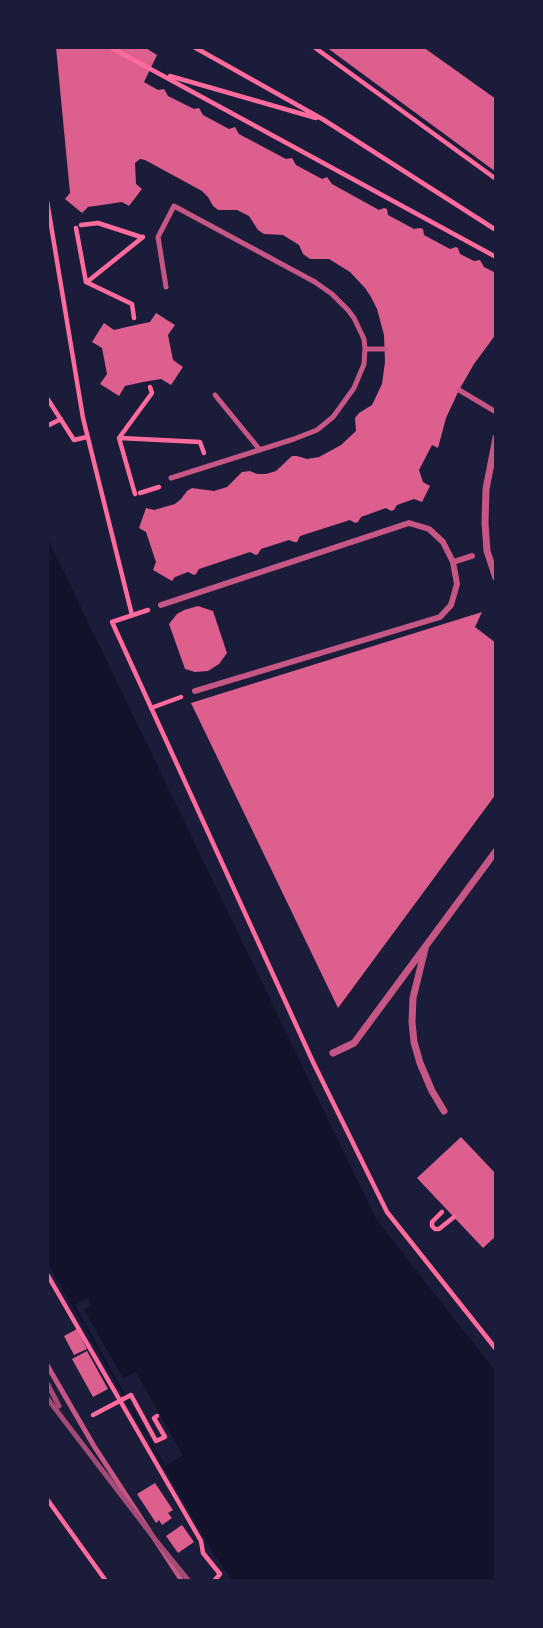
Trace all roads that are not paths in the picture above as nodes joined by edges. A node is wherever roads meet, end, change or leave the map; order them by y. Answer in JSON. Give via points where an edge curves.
{"nodes":[{"id":1,"x":166,"y":287,"type":"dead end"},
{"id":2,"x":365,"y":349,"type":"junction"},
{"id":3,"x":385,"y":349,"type":"dead end"},
{"id":4,"x":459,"y":390,"type":"dead end"},
{"id":5,"x":215,"y":395,"type":"dead end"},
{"id":6,"x":496,"y":412,"type":"edge"},
{"id":7,"x":496,"y":438,"type":"edge"},
{"id":8,"x":260,"y":450,"type":"junction"},
{"id":9,"x":172,"y":478,"type":"dead end"},
{"id":10,"x":472,"y":556,"type":"dead end"},
{"id":11,"x":453,"y":562,"type":"junction"},
{"id":12,"x":496,"y":578,"type":"edge"},
{"id":13,"x":161,"y":605,"type":"dead end"},
{"id":14,"x":195,"y":691,"type":"road end"},
{"id":15,"x":496,"y":851,"type":"edge"},
{"id":16,"x":426,"y":945,"type":"junction"},
{"id":17,"x":333,"y":1053,"type":"dead end"},
{"id":18,"x":444,"y":1111,"type":"dead end"},
{"id":19,"x":47,"y":1366,"type":"edge"},
{"id":20,"x":183,"y":1581,"type":"edge"}],
"edges":[{"from":1,"to":2,"type":"lane","via":[[158,236],[174,206],[315,282],[348,310]]},
{"from":2,"to":3,"type":"lane"},
{"from":2,"to":8,"type":"lane","via":[[360,377],[333,417],[308,434]]},
{"from":4,"to":6,"type":"lane"},
{"from":5,"to":8,"type":"lane"},
{"from":7,"to":12,"type":"street","via":[[485,523],[487,551]]},
{"from":8,"to":9,"type":"lane"},
{"from":10,"to":11,"type":"street"},
{"from":11,"to":13,"type":"street","via":[[443,542],[429,529],[409,523]]},
{"from":11,"to":14,"type":"street","via":[[457,584],[451,605],[440,617]]},
{"from":15,"to":16,"type":"street"},
{"from":16,"to":17,"type":"street","via":[[354,1043]]},
{"from":16,"to":18,"type":"street","via":[[413,999],[414,1042]]},
{"from":19,"to":20,"type":"lane"}]}
